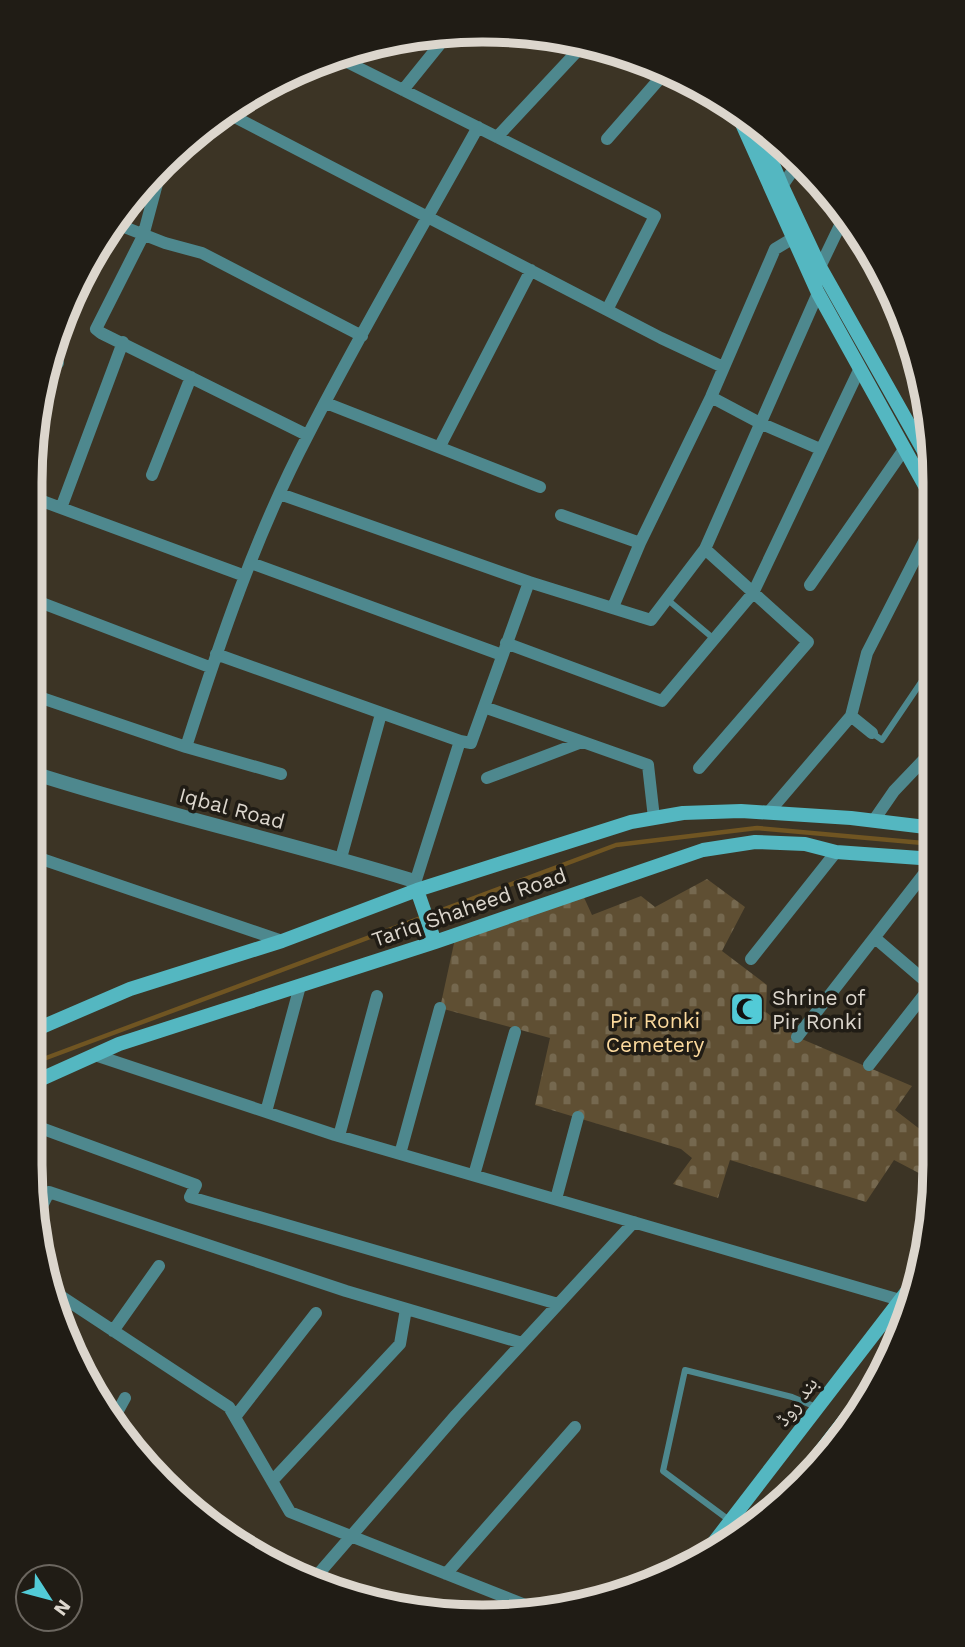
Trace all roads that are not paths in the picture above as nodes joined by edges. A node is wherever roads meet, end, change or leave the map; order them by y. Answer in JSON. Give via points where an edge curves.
{"nodes":[{"id":1,"x":439,"y":45,"type":"edge"},
{"id":2,"x":576,"y":52,"type":"edge"},
{"id":3,"x":349,"y":63,"type":"edge"},
{"id":4,"x":659,"y":79,"type":"edge"},
{"id":5,"x":403,"y":90,"type":"junction"},
{"id":6,"x":236,"y":118,"type":"edge"},
{"id":7,"x":478,"y":127,"type":"junction"},
{"id":8,"x":745,"y":129,"type":"edge"},
{"id":9,"x":497,"y":137,"type":"junction"},
{"id":10,"x":607,"y":139,"type":"dead end"},
{"id":11,"x":764,"y":144,"type":"edge"},
{"id":12,"x":793,"y":170,"type":"edge"},
{"id":13,"x":156,"y":186,"type":"edge"},
{"id":14,"x":782,"y":186,"type":"junction"},
{"id":15,"x":428,"y":217,"type":"junction"},
{"id":16,"x":840,"y":225,"type":"edge"},
{"id":17,"x":124,"y":227,"type":"edge"},
{"id":18,"x":797,"y":235,"type":"junction"},
{"id":19,"x":143,"y":236,"type":"junction"},
{"id":20,"x":820,"y":267,"type":"junction"},
{"id":21,"x":531,"y":270,"type":"junction"},
{"id":22,"x":818,"y":293,"type":"junction"},
{"id":23,"x":607,"y":310,"type":"junction"},
{"id":24,"x":362,"y":336,"type":"junction"},
{"id":25,"x":123,"y":342,"type":"junction"},
{"id":26,"x":723,"y":367,"type":"junction"},
{"id":27,"x":860,"y":368,"type":"junction"},
{"id":28,"x":191,"y":377,"type":"junction"},
{"id":29,"x":711,"y":397,"type":"junction"},
{"id":30,"x":326,"y":403,"type":"junction"},
{"id":31,"x":760,"y":423,"type":"junction"},
{"id":32,"x":307,"y":435,"type":"junction"},
{"id":33,"x":440,"y":446,"type":"junction"},
{"id":34,"x":921,"y":446,"type":"edge"},
{"id":35,"x":905,"y":448,"type":"junction"},
{"id":36,"x":820,"y":449,"type":"junction"},
{"id":37,"x":152,"y":475,"type":"dead end"},
{"id":38,"x":923,"y":481,"type":"edge"},
{"id":39,"x":540,"y":487,"type":"dead end"},
{"id":40,"x":280,"y":494,"type":"junction"},
{"id":41,"x":42,"y":501,"type":"dead end"},
{"id":42,"x":61,"y":508,"type":"junction"},
{"id":43,"x":561,"y":515,"type":"dead end"},
{"id":44,"x":640,"y":543,"type":"junction"},
{"id":45,"x":923,"y":544,"type":"edge"},
{"id":46,"x":705,"y":549,"type":"junction"},
{"id":47,"x":251,"y":563,"type":"junction"},
{"id":48,"x":245,"y":576,"type":"junction"},
{"id":49,"x":528,"y":582,"type":"junction"},
{"id":50,"x":810,"y":586,"type":"dead end"},
{"id":51,"x":753,"y":593,"type":"junction"},
{"id":52,"x":666,"y":598,"type":"junction"},
{"id":53,"x":42,"y":603,"type":"edge"},
{"id":54,"x":613,"y":607,"type":"junction"},
{"id":55,"x":714,"y":639,"type":"junction"},
{"id":56,"x":504,"y":649,"type":"junction"},
{"id":57,"x":216,"y":654,"type":"junction"},
{"id":58,"x":212,"y":668,"type":"junction"},
{"id":59,"x":923,"y":679,"type":"edge"},
{"id":60,"x":42,"y":699,"type":"edge"},
{"id":61,"x":484,"y":707,"type":"junction"},
{"id":62,"x":381,"y":714,"type":"junction"},
{"id":63,"x":851,"y":716,"type":"junction"},
{"id":64,"x":872,"y":733,"type":"joint"},
{"id":65,"x":460,"y":741,"type":"junction"},
{"id":66,"x":582,"y":742,"type":"junction"},
{"id":67,"x":186,"y":747,"type":"junction"},
{"id":68,"x":923,"y":761,"type":"edge"},
{"id":69,"x":699,"y":768,"type":"dead end"},
{"id":70,"x":281,"y":774,"type":"dead end"},
{"id":71,"x":42,"y":776,"type":"edge"},
{"id":72,"x":487,"y":779,"type":"dead end"},
{"id":73,"x":768,"y":813,"type":"junction"},
{"id":74,"x":654,"y":818,"type":"junction"},
{"id":75,"x":874,"y":820,"type":"junction"},
{"id":76,"x":923,"y":827,"type":"edge"},
{"id":77,"x":836,"y":852,"type":"junction"},
{"id":78,"x":341,"y":858,"type":"junction"},
{"id":79,"x":42,"y":859,"type":"edge"},
{"id":80,"x":923,"y":859,"type":"edge"},
{"id":81,"x":923,"y":874,"type":"edge"},
{"id":82,"x":417,"y":890,"type":"junction"},
{"id":83,"x":874,"y":938,"type":"junction"},
{"id":84,"x":434,"y":939,"type":"junction"},
{"id":85,"x":282,"y":941,"type":"junction"},
{"id":86,"x":751,"y":959,"type":"dead end"},
{"id":87,"x":923,"y":979,"type":"edge"},
{"id":88,"x":300,"y":986,"type":"junction"},
{"id":89,"x":377,"y":996,"type":"dead end"},
{"id":90,"x":923,"y":996,"type":"edge"},
{"id":91,"x":440,"y":1008,"type":"dead end"},
{"id":92,"x":42,"y":1027,"type":"edge"},
{"id":93,"x":515,"y":1032,"type":"dead end"},
{"id":94,"x":797,"y":1037,"type":"dead end"},
{"id":95,"x":95,"y":1055,"type":"junction"},
{"id":96,"x":869,"y":1065,"type":"dead end"},
{"id":97,"x":42,"y":1079,"type":"edge"},
{"id":98,"x":265,"y":1112,"type":"junction"},
{"id":99,"x":578,"y":1117,"type":"dead end"},
{"id":100,"x":42,"y":1128,"type":"edge"},
{"id":101,"x":339,"y":1136,"type":"junction"},
{"id":102,"x":400,"y":1154,"type":"junction"},
{"id":103,"x":474,"y":1175,"type":"junction"},
{"id":104,"x":556,"y":1199,"type":"junction"},
{"id":105,"x":44,"y":1202,"type":"edge"},
{"id":106,"x":634,"y":1222,"type":"junction"},
{"id":107,"x":159,"y":1266,"type":"dead end"},
{"id":108,"x":903,"y":1296,"type":"edge"},
{"id":109,"x":62,"y":1297,"type":"edge"},
{"id":110,"x":900,"y":1300,"type":"junction"},
{"id":111,"x":558,"y":1304,"type":"junction"},
{"id":112,"x":406,"y":1309,"type":"junction"},
{"id":113,"x":316,"y":1313,"type":"dead end"},
{"id":114,"x":113,"y":1331,"type":"junction"},
{"id":115,"x":522,"y":1343,"type":"junction"},
{"id":116,"x":125,"y":1398,"type":"dead end"},
{"id":117,"x":818,"y":1407,"type":"junction"},
{"id":118,"x":118,"y":1411,"type":"edge"},
{"id":119,"x":235,"y":1417,"type":"junction"},
{"id":120,"x":575,"y":1427,"type":"dead end"},
{"id":121,"x":272,"y":1481,"type":"junction"},
{"id":122,"x":730,"y":1521,"type":"junction"},
{"id":123,"x":351,"y":1536,"type":"junction"},
{"id":124,"x":718,"y":1536,"type":"edge"},
{"id":125,"x":319,"y":1573,"type":"edge"},
{"id":126,"x":446,"y":1574,"type":"junction"},
{"id":127,"x":520,"y":1603,"type":"edge"}],
"edges":[{"from":1,"to":5,"type":"street"},
{"from":2,"to":9,"type":"street"},
{"from":3,"to":5,"type":"street"},
{"from":4,"to":10,"type":"street"},
{"from":5,"to":7,"type":"street"},
{"from":6,"to":15,"type":"street"},
{"from":7,"to":9,"type":"street"},
{"from":7,"to":15,"type":"street"},
{"from":8,"to":18,"type":"main road"},
{"from":9,"to":23,"type":"street","via":[[655,216]]},
{"from":11,"to":14,"type":"main road"},
{"from":12,"to":14,"type":"street"},
{"from":13,"to":19,"type":"street"},
{"from":14,"to":18,"type":"main road"},
{"from":15,"to":21,"type":"street"},
{"from":15,"to":24,"type":"street"},
{"from":16,"to":20,"type":"street"},
{"from":17,"to":19,"type":"street"},
{"from":18,"to":20,"type":"main road"},
{"from":18,"to":22,"type":"main road"},
{"from":18,"to":26,"type":"street","via":[[775,249]]},
{"from":19,"to":24,"type":"street","via":[[202,253]]},
{"from":19,"to":25,"type":"street","via":[[96,329]]},
{"from":20,"to":34,"type":"main road"},
{"from":21,"to":23,"type":"street"},
{"from":21,"to":33,"type":"street"},
{"from":22,"to":27,"type":"main road"},
{"from":22,"to":31,"type":"street"},
{"from":23,"to":26,"type":"street"},
{"from":24,"to":30,"type":"street"},
{"from":25,"to":28,"type":"street"},
{"from":25,"to":42,"type":"street"},
{"from":26,"to":29,"type":"street"},
{"from":27,"to":35,"type":"main road"},
{"from":27,"to":36,"type":"street"},
{"from":28,"to":32,"type":"street"},
{"from":28,"to":37,"type":"street"},
{"from":29,"to":31,"type":"street"},
{"from":29,"to":44,"type":"street"},
{"from":30,"to":32,"type":"street"},
{"from":30,"to":33,"type":"street"},
{"from":31,"to":36,"type":"street"},
{"from":31,"to":46,"type":"street"},
{"from":32,"to":40,"type":"street"},
{"from":33,"to":39,"type":"street"},
{"from":35,"to":38,"type":"main road"},
{"from":35,"to":50,"type":"street"},
{"from":36,"to":51,"type":"street"},
{"from":40,"to":47,"type":"street"},
{"from":40,"to":49,"type":"street"},
{"from":41,"to":42,"type":"street"},
{"from":42,"to":48,"type":"street"},
{"from":43,"to":44,"type":"street"},
{"from":44,"to":54,"type":"street"},
{"from":45,"to":63,"type":"street","via":[[867,653]]},
{"from":46,"to":51,"type":"street"},
{"from":46,"to":52,"type":"street"},
{"from":47,"to":48,"type":"street"},
{"from":47,"to":56,"type":"street"},
{"from":48,"to":57,"type":"street"},
{"from":49,"to":54,"type":"street"},
{"from":49,"to":56,"type":"street"},
{"from":51,"to":55,"type":"street"},
{"from":51,"to":69,"type":"street","via":[[807,642]]},
{"from":52,"to":54,"type":"street","via":[[651,621]]},
{"from":52,"to":55,"type":"lane"},
{"from":53,"to":58,"type":"street"},
{"from":55,"to":56,"type":"street","via":[[662,701]]},
{"from":56,"to":61,"type":"street"},
{"from":57,"to":58,"type":"street"},
{"from":57,"to":62,"type":"street"},
{"from":58,"to":67,"type":"street"},
{"from":59,"to":64,"type":"lane","via":[[881,740]]},
{"from":60,"to":67,"type":"street"},
{"from":61,"to":65,"type":"street","via":[[471,743]]},
{"from":61,"to":66,"type":"street"},
{"from":62,"to":65,"type":"street"},
{"from":62,"to":78,"type":"street"},
{"from":63,"to":64,"type":"street"},
{"from":63,"to":73,"type":"street"},
{"from":65,"to":82,"type":"street"},
{"from":66,"to":72,"type":"street"},
{"from":66,"to":74,"type":"street","via":[[648,765]]},
{"from":67,"to":70,"type":"street"},
{"from":68,"to":75,"type":"street"},
{"from":71,"to":78,"type":"street","name":"Iqbal Road"},
{"from":73,"to":74,"type":"main road","name":"Tariq Shaheed Road","via":[[683,813]]},
{"from":73,"to":75,"type":"main road","name":"Tariq Shaheed Road"},
{"from":74,"to":82,"type":"main road","name":"Tariq Shaheed Road"},
{"from":75,"to":76,"type":"main road","name":"Tariq Shaheed Road"},
{"from":77,"to":80,"type":"main road","name":"Tariq Shaheed Road"},
{"from":77,"to":84,"type":"main road","name":"Tariq Shaheed Road","via":[[805,844],[755,842],[703,850]]},
{"from":77,"to":86,"type":"street"},
{"from":78,"to":82,"type":"street","name":"Iqbal Road","via":[[411,880]]},
{"from":79,"to":85,"type":"street"},
{"from":81,"to":83,"type":"street"},
{"from":82,"to":84,"type":"main road"},
{"from":82,"to":85,"type":"main road","name":"Tariq Shaheed Road"},
{"from":83,"to":87,"type":"street"},
{"from":83,"to":94,"type":"street"},
{"from":84,"to":88,"type":"main road","name":"Tariq Shaheed Road"},
{"from":85,"to":92,"type":"main road","name":"Tariq Shaheed Road","via":[[130,989]]},
{"from":88,"to":95,"type":"main road","name":"Tariq Shaheed Road"},
{"from":88,"to":98,"type":"street"},
{"from":89,"to":101,"type":"street"},
{"from":90,"to":96,"type":"street"},
{"from":91,"to":102,"type":"street"},
{"from":93,"to":103,"type":"street"},
{"from":95,"to":97,"type":"main road","name":"Tariq Shaheed Road"},
{"from":95,"to":98,"type":"street"},
{"from":98,"to":101,"type":"street"},
{"from":99,"to":104,"type":"street"},
{"from":100,"to":111,"type":"street","via":[[196,1185],[190,1197]]},
{"from":101,"to":102,"type":"street"},
{"from":102,"to":103,"type":"street"},
{"from":103,"to":104,"type":"street"},
{"from":104,"to":106,"type":"street"},
{"from":105,"to":112,"type":"street","via":[[49,1192]]},
{"from":106,"to":110,"type":"street"},
{"from":106,"to":111,"type":"street"},
{"from":107,"to":114,"type":"street"},
{"from":108,"to":110,"type":"main road","name":"بند روڈ"},
{"from":109,"to":114,"type":"street"},
{"from":110,"to":117,"type":"main road","name":"بند روڈ"},
{"from":111,"to":115,"type":"street"},
{"from":112,"to":115,"type":"street"},
{"from":112,"to":121,"type":"street","via":[[400,1343]]},
{"from":113,"to":119,"type":"street"},
{"from":114,"to":119,"type":"street","via":[[229,1407]]},
{"from":115,"to":123,"type":"street"},
{"from":116,"to":118,"type":"street"},
{"from":117,"to":122,"type":"main road","name":"بند روڈ"},
{"from":117,"to":122,"type":"lane","via":[[685,1370],[663,1471]]},
{"from":119,"to":121,"type":"street"},
{"from":120,"to":126,"type":"street"},
{"from":121,"to":123,"type":"street","via":[[290,1513]]},
{"from":122,"to":124,"type":"main road","name":"بند روڈ"},
{"from":123,"to":125,"type":"street"},
{"from":123,"to":126,"type":"street"},
{"from":126,"to":127,"type":"street"}]}
